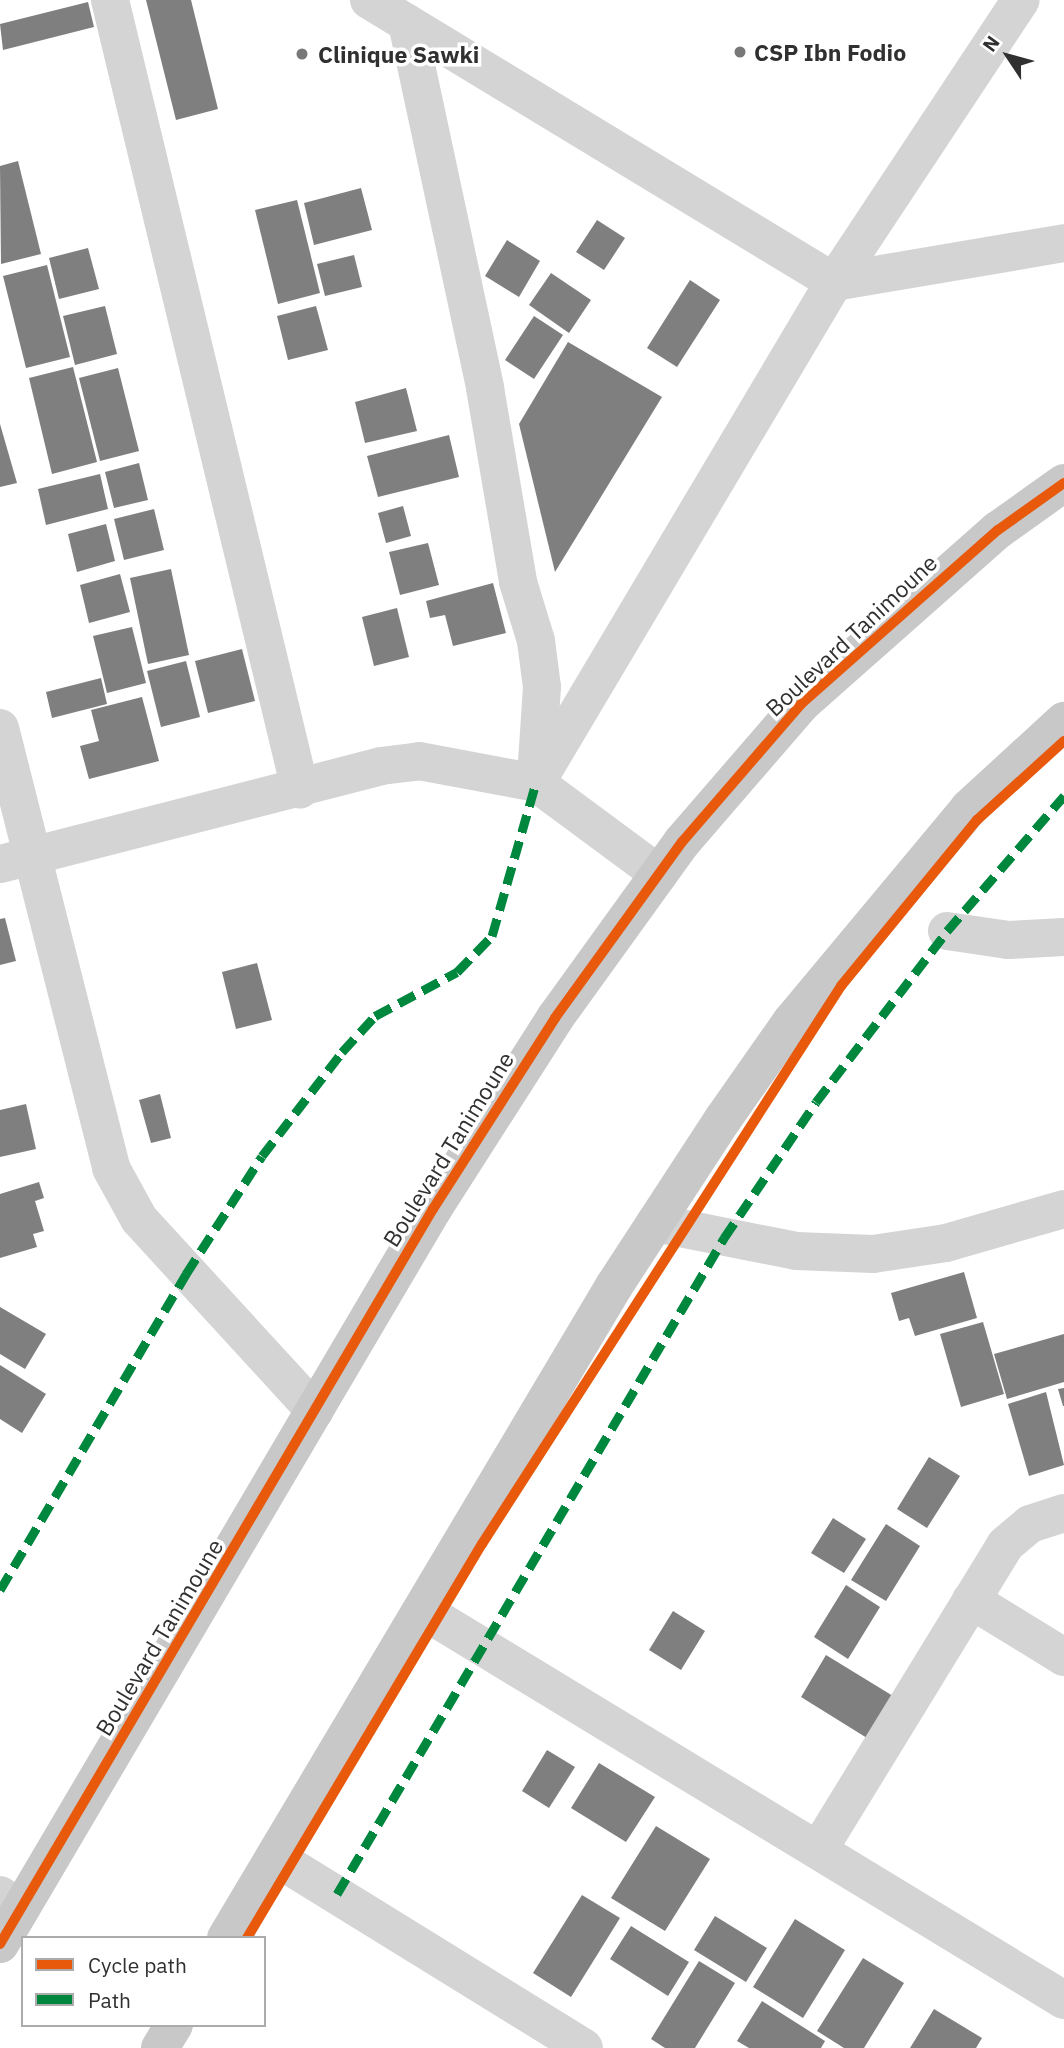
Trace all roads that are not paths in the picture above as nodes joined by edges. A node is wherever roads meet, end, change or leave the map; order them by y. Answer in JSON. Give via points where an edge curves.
{"nodes":[{"id":1,"x":110,"y":0,"type":"edge"},
{"id":2,"x":369,"y":0,"type":"edge"},
{"id":3,"x":1021,"y":0,"type":"edge"},
{"id":4,"x":407,"y":23,"type":"junction"},
{"id":5,"x":1064,"y":243,"type":"edge"},
{"id":6,"x":834,"y":282,"type":"junction"},
{"id":7,"x":1064,"y":483,"type":"edge"},
{"id":8,"x":1064,"y":721,"type":"edge"},
{"id":9,"x":0,"y":728,"type":"edge"},
{"id":10,"x":536,"y":783,"type":"junction"},
{"id":11,"x":300,"y":789,"type":"junction"},
{"id":12,"x":15,"y":861,"type":"edge"},
{"id":13,"x":659,"y":874,"type":"junction"},
{"id":14,"x":947,"y":931,"type":"dead end"},
{"id":15,"x":1064,"y":937,"type":"edge"},
{"id":16,"x":1064,"y":1209,"type":"edge"},
{"id":17,"x":655,"y":1223,"type":"junction"},
{"id":18,"x":315,"y":1411,"type":"junction"},
{"id":19,"x":1064,"y":1513,"type":"edge"},
{"id":20,"x":971,"y":1600,"type":"junction"},
{"id":21,"x":422,"y":1610,"type":"junction"},
{"id":22,"x":1064,"y":1657,"type":"edge"},
{"id":23,"x":819,"y":1849,"type":"junction"},
{"id":24,"x":275,"y":1857,"type":"junction"},
{"id":25,"x":10,"y":1902,"type":"edge"},
{"id":26,"x":227,"y":1936,"type":"edge"},
{"id":27,"x":0,"y":1944,"type":"edge"},
{"id":28,"x":1064,"y":2000,"type":"edge"},
{"id":29,"x":173,"y":2027,"type":"edge"},
{"id":30,"x":160,"y":2048,"type":"edge"},
{"id":31,"x":584,"y":2048,"type":"edge"}],
"edges":[{"from":1,"to":11,"type":"street"},
{"from":2,"to":4,"type":"street"},
{"from":3,"to":6,"type":"street"},
{"from":4,"to":6,"type":"street"},
{"from":4,"to":10,"type":"street","via":[[485,388],[518,582],[536,641],[542,687]]},
{"from":5,"to":6,"type":"street"},
{"from":6,"to":10,"type":"street"},
{"from":7,"to":13,"type":"main road","name":"Boulevard Tanimoune","via":[[998,530],[801,704]]},
{"from":8,"to":17,"type":"main road","via":[[969,808],[791,1022]]},
{"from":9,"to":12,"type":"street"},
{"from":10,"to":11,"type":"street","via":[[419,761],[381,766]]},
{"from":10,"to":13,"type":"street"},
{"from":11,"to":12,"type":"street"},
{"from":12,"to":18,"type":"street","via":[[111,1168],[139,1219]]},
{"from":13,"to":18,"type":"main road","name":"Boulevard Tanimoune","via":[[548,1029],[433,1209]]},
{"from":14,"to":15,"type":"street","via":[[1009,940]]},
{"from":16,"to":17,"type":"street","via":[[946,1243],[873,1254],[796,1251]]},
{"from":17,"to":21,"type":"main road"},
{"from":18,"to":25,"type":"main road","name":"Boulevard Tanimoune"},
{"from":19,"to":20,"type":"street","via":[[1030,1524],[1005,1545]]},
{"from":20,"to":22,"type":"street"},
{"from":20,"to":23,"type":"street"},
{"from":21,"to":23,"type":"street"},
{"from":21,"to":24,"type":"main road"},
{"from":23,"to":28,"type":"street"},
{"from":24,"to":26,"type":"main road"},
{"from":24,"to":31,"type":"street"},
{"from":25,"to":27,"type":"main road","name":"Boulevard Tanimoune"},
{"from":29,"to":30,"type":"main road"}]}
